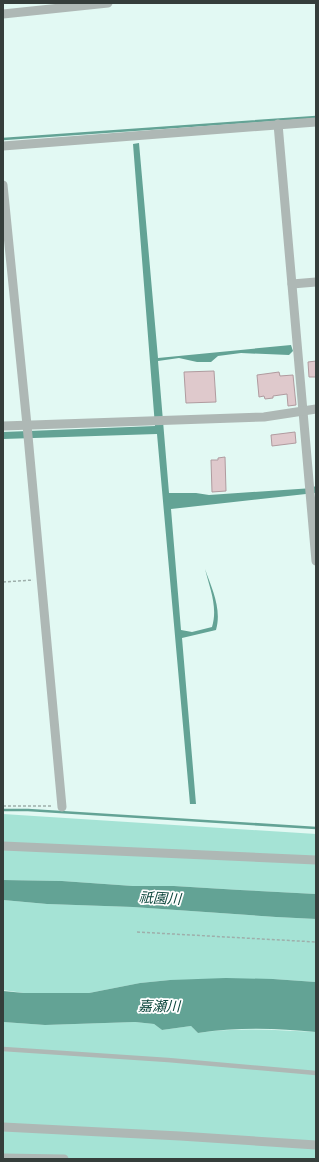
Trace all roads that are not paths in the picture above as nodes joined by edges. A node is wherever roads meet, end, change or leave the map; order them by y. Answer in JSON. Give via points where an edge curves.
{"nodes":[{"id":1,"x":108,"y":3,"type":"edge"},
{"id":2,"x":3,"y":14,"type":"edge"},
{"id":3,"x":316,"y":122,"type":"edge"},
{"id":4,"x":278,"y":124,"type":"junction"},
{"id":5,"x":3,"y":146,"type":"edge"},
{"id":6,"x":3,"y":185,"type":"edge"},
{"id":7,"x":316,"y":282,"type":"edge"},
{"id":8,"x":292,"y":284,"type":"junction"},
{"id":9,"x":316,"y":409,"type":"edge"},
{"id":10,"x":303,"y":412,"type":"junction"},
{"id":11,"x":3,"y":426,"type":"edge"},
{"id":12,"x":28,"y":427,"type":"junction"},
{"id":13,"x":316,"y":561,"type":"edge"},
{"id":14,"x":62,"y":806,"type":"road end"},
{"id":15,"x":3,"y":846,"type":"edge"},
{"id":16,"x":316,"y":860,"type":"edge"},
{"id":17,"x":3,"y":1049,"type":"edge"},
{"id":18,"x":316,"y":1074,"type":"edge"},
{"id":19,"x":3,"y":1127,"type":"edge"},
{"id":20,"x":316,"y":1145,"type":"edge"},
{"id":21,"x":3,"y":1158,"type":"edge"},
{"id":22,"x":32,"y":1159,"type":"edge"},
{"id":23,"x":64,"y":1159,"type":"edge"}],
"edges":[{"from":1,"to":2,"type":"street"},
{"from":3,"to":4,"type":"street"},
{"from":4,"to":5,"type":"street"},
{"from":4,"to":8,"type":"street"},
{"from":6,"to":12,"type":"street"},
{"from":7,"to":8,"type":"street"},
{"from":8,"to":10,"type":"street"},
{"from":9,"to":10,"type":"street"},
{"from":10,"to":12,"type":"street","via":[[264,417]]},
{"from":10,"to":13,"type":"street"},
{"from":11,"to":12,"type":"street"},
{"from":12,"to":14,"type":"street"},
{"from":15,"to":16,"type":"street"},
{"from":17,"to":18,"type":"lane","via":[[168,1060]]},
{"from":19,"to":20,"type":"street"},
{"from":21,"to":22,"type":"street"},
{"from":22,"to":23,"type":"street"}]}
